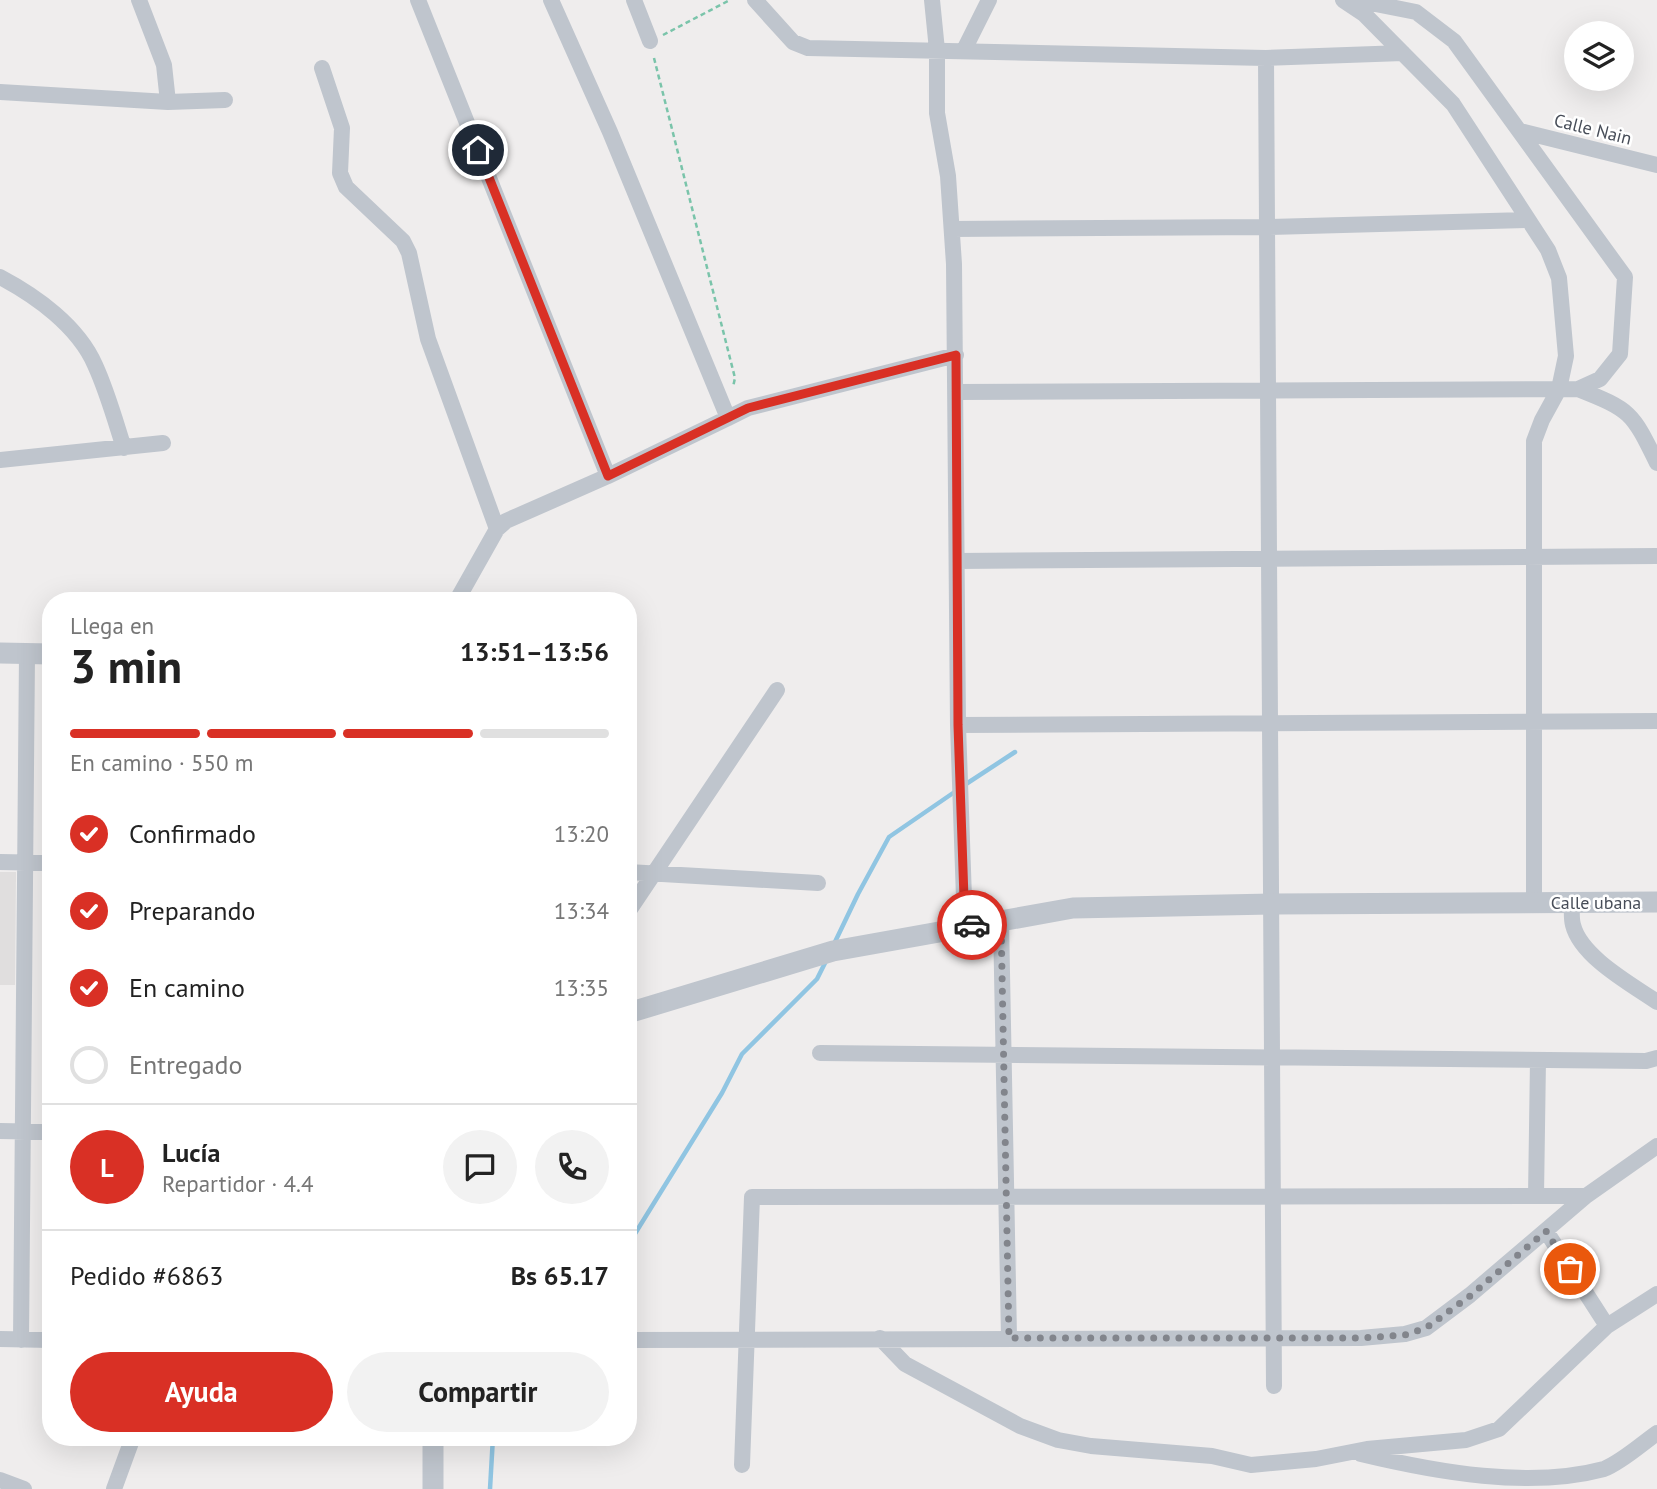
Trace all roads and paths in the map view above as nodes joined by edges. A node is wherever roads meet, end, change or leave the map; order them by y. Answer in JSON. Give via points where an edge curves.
{"nodes":[{"id":1,"x":139,"y":0,"type":"edge"},
{"id":2,"x":418,"y":0,"type":"edge"},
{"id":3,"x":551,"y":0,"type":"edge"},
{"id":4,"x":634,"y":0,"type":"edge"},
{"id":5,"x":730,"y":0,"type":"edge"},
{"id":6,"x":755,"y":0,"type":"edge"},
{"id":7,"x":932,"y":0,"type":"edge"},
{"id":8,"x":989,"y":0,"type":"edge"},
{"id":9,"x":1343,"y":0,"type":"edge"},
{"id":10,"x":1355,"y":0,"type":"edge"},
{"id":11,"x":650,"y":41,"type":"junction"},
{"id":12,"x":937,"y":50,"type":"junction"},
{"id":13,"x":964,"y":50,"type":"junction"},
{"id":14,"x":1403,"y":53,"type":"junction"},
{"id":15,"x":1266,"y":58,"type":"junction"},
{"id":16,"x":322,"y":68,"type":"dead end"},
{"id":17,"x":0,"y":92,"type":"edge"},
{"id":18,"x":225,"y":100,"type":"dead end"},
{"id":19,"x":168,"y":102,"type":"junction"},
{"id":20,"x":1520,"y":131,"type":"junction"},
{"id":21,"x":1657,"y":165,"type":"edge"},
{"id":22,"x":1528,"y":219,"type":"junction"},
{"id":23,"x":1267,"y":227,"type":"junction"},
{"id":24,"x":951,"y":229,"type":"junction"},
{"id":25,"x":0,"y":277,"type":"edge"},
{"id":26,"x":956,"y":355,"type":"junction"},
{"id":27,"x":1559,"y":389,"type":"junction"},
{"id":28,"x":1578,"y":389,"type":"junction"},
{"id":29,"x":1268,"y":391,"type":"junction"},
{"id":30,"x":956,"y":392,"type":"junction"},
{"id":31,"x":728,"y":418,"type":"junction"},
{"id":32,"x":163,"y":443,"type":"dead end"},
{"id":33,"x":124,"y":448,"type":"junction"},
{"id":34,"x":0,"y":460,"type":"edge"},
{"id":35,"x":1657,"y":463,"type":"edge"},
{"id":36,"x":608,"y":476,"type":"junction"},
{"id":37,"x":497,"y":529,"type":"junction"},
{"id":38,"x":1536,"y":556,"type":"junction"},
{"id":39,"x":1657,"y":556,"type":"edge"},
{"id":40,"x":1268,"y":557,"type":"junction"},
{"id":41,"x":957,"y":561,"type":"junction"},
{"id":42,"x":462,"y":592,"type":"edge"},
{"id":43,"x":0,"y":653,"type":"edge"},
{"id":44,"x":27,"y":654,"type":"junction"},
{"id":45,"x":42,"y":654,"type":"edge"},
{"id":46,"x":777,"y":690,"type":"dead end"},
{"id":47,"x":1534,"y":721,"type":"junction"},
{"id":48,"x":1657,"y":721,"type":"edge"},
{"id":49,"x":1270,"y":723,"type":"junction"},
{"id":50,"x":958,"y":725,"type":"junction"},
{"id":51,"x":0,"y":862,"type":"edge"},
{"id":52,"x":26,"y":863,"type":"junction"},
{"id":53,"x":42,"y":863,"type":"edge"},
{"id":54,"x":637,"y":872,"type":"edge"},
{"id":55,"x":653,"y":873,"type":"junction"},
{"id":56,"x":818,"y":883,"type":"dead end"},
{"id":57,"x":637,"y":898,"type":"edge"},
{"id":58,"x":1534,"y":902,"type":"junction"},
{"id":59,"x":1572,"y":902,"type":"junction"},
{"id":60,"x":1657,"y":902,"type":"edge"},
{"id":61,"x":1273,"y":904,"type":"junction"},
{"id":62,"x":1001,"y":920,"type":"junction"},
{"id":63,"x":965,"y":927,"type":"junction"},
{"id":64,"x":1657,"y":1002,"type":"edge"},
{"id":65,"x":637,"y":1010,"type":"edge"},
{"id":66,"x":820,"y":1053,"type":"dead end"},
{"id":67,"x":1003,"y":1055,"type":"junction"},
{"id":68,"x":1272,"y":1057,"type":"junction"},
{"id":69,"x":1657,"y":1058,"type":"edge"},
{"id":70,"x":1538,"y":1060,"type":"junction"},
{"id":71,"x":0,"y":1131,"type":"edge"},
{"id":72,"x":22,"y":1131,"type":"junction"},
{"id":73,"x":42,"y":1132,"type":"edge"},
{"id":74,"x":1657,"y":1146,"type":"edge"},
{"id":75,"x":1273,"y":1196,"type":"junction"},
{"id":76,"x":1536,"y":1196,"type":"junction"},
{"id":77,"x":1586,"y":1196,"type":"junction"},
{"id":78,"x":1006,"y":1198,"type":"junction"},
{"id":79,"x":1546,"y":1231,"type":"junction"},
{"id":80,"x":1657,"y":1294,"type":"edge"},
{"id":81,"x":1607,"y":1326,"type":"junction"},
{"id":82,"x":880,"y":1338,"type":"junction"},
{"id":83,"x":1009,"y":1338,"type":"junction"},
{"id":84,"x":1273,"y":1338,"type":"junction"},
{"id":85,"x":0,"y":1339,"type":"edge"},
{"id":86,"x":746,"y":1339,"type":"junction"},
{"id":87,"x":21,"y":1340,"type":"junction"},
{"id":88,"x":42,"y":1340,"type":"edge"},
{"id":89,"x":637,"y":1340,"type":"edge"},
{"id":90,"x":1274,"y":1386,"type":"dead end"},
{"id":91,"x":1657,"y":1433,"type":"edge"},
{"id":92,"x":130,"y":1446,"type":"edge"},
{"id":93,"x":433,"y":1446,"type":"edge"},
{"id":94,"x":1352,"y":1452,"type":"junction"},
{"id":95,"x":742,"y":1465,"type":"dead end"},
{"id":96,"x":0,"y":1480,"type":"edge"},
{"id":97,"x":24,"y":1489,"type":"edge"},
{"id":98,"x":114,"y":1489,"type":"edge"},
{"id":99,"x":433,"y":1489,"type":"edge"}],
"edges":[{"from":1,"to":19,"type":"street","via":[[164,65]]},
{"from":2,"to":36,"type":"street"},
{"from":3,"to":31,"type":"street"},
{"from":4,"to":11,"type":"street"},
{"from":5,"to":11,"type":"path"},
{"from":6,"to":12,"type":"street","via":[[793,42],[808,48]]},
{"from":7,"to":12,"type":"street"},
{"from":8,"to":13,"type":"street"},
{"from":9,"to":14,"type":"street"},
{"from":10,"to":20,"type":"street","via":[[1416,12],[1454,41]]},
{"from":11,"to":31,"type":"path","via":[[735,378]]},
{"from":12,"to":13,"type":"street"},
{"from":12,"to":24,"type":"street","via":[[937,113]]},
{"from":13,"to":15,"type":"street"},
{"from":14,"to":15,"type":"street"},
{"from":14,"to":22,"type":"street","via":[[1453,104]]},
{"from":15,"to":23,"type":"street"},
{"from":16,"to":37,"type":"street","via":[[342,128],[340,173],[346,187],[403,240],[409,253],[428,339]]},
{"from":17,"to":19,"type":"street"},
{"from":18,"to":19,"type":"street"},
{"from":20,"to":21,"type":"street","name":"Calle Nain"},
{"from":20,"to":28,"type":"street","via":[[1625,277],[1620,354],[1600,379]]},
{"from":22,"to":23,"type":"street"},
{"from":22,"to":27,"type":"street","via":[[1559,278],[1566,356]]},
{"from":23,"to":24,"type":"street"},
{"from":23,"to":29,"type":"street"},
{"from":24,"to":26,"type":"street"},
{"from":25,"to":33,"type":"street","via":[[23,289],[66,324],[94,362]]},
{"from":26,"to":30,"type":"street"},
{"from":26,"to":31,"type":"street","via":[[748,408]]},
{"from":27,"to":28,"type":"street"},
{"from":27,"to":29,"type":"street"},
{"from":27,"to":38,"type":"street","via":[[1534,441]]},
{"from":28,"to":35,"type":"street","via":[[1617,404],[1630,415]]},
{"from":29,"to":30,"type":"street"},
{"from":29,"to":40,"type":"street"},
{"from":30,"to":41,"type":"street"},
{"from":31,"to":36,"type":"street"},
{"from":32,"to":33,"type":"street"},
{"from":33,"to":34,"type":"street"},
{"from":36,"to":37,"type":"street"},
{"from":37,"to":42,"type":"street"},
{"from":38,"to":39,"type":"street"},
{"from":38,"to":40,"type":"street"},
{"from":38,"to":47,"type":"street"},
{"from":40,"to":41,"type":"street"},
{"from":40,"to":49,"type":"street"},
{"from":41,"to":50,"type":"street"},
{"from":43,"to":44,"type":"street"},
{"from":44,"to":45,"type":"street"},
{"from":44,"to":52,"type":"street"},
{"from":46,"to":55,"type":"street"},
{"from":47,"to":48,"type":"street"},
{"from":47,"to":49,"type":"street"},
{"from":47,"to":58,"type":"street"},
{"from":49,"to":50,"type":"street"},
{"from":49,"to":61,"type":"street"},
{"from":50,"to":63,"type":"street"},
{"from":51,"to":52,"type":"street"},
{"from":52,"to":53,"type":"street"},
{"from":52,"to":72,"type":"street"},
{"from":54,"to":55,"type":"street"},
{"from":55,"to":56,"type":"street"},
{"from":55,"to":57,"type":"street"},
{"from":58,"to":59,"type":"street","name":"Calle ubana"},
{"from":58,"to":61,"type":"street","name":"Calle ubana"},
{"from":59,"to":60,"type":"street","name":"Calle ubana"},
{"from":59,"to":64,"type":"street","via":[[1573,925],[1581,940],[1606,968]]},
{"from":61,"to":62,"type":"street","name":"Calle ubana","via":[[1073,908]]},
{"from":61,"to":68,"type":"street"},
{"from":62,"to":63,"type":"street","name":"Calle ubana"},
{"from":62,"to":67,"type":"street"},
{"from":63,"to":65,"type":"street","name":"Calle ubana","via":[[833,951]]},
{"from":66,"to":67,"type":"street"},
{"from":67,"to":68,"type":"street"},
{"from":67,"to":78,"type":"street"},
{"from":68,"to":70,"type":"street"},
{"from":68,"to":75,"type":"street"},
{"from":69,"to":70,"type":"street"},
{"from":70,"to":76,"type":"street"},
{"from":71,"to":72,"type":"street"},
{"from":72,"to":73,"type":"street"},
{"from":72,"to":87,"type":"street"},
{"from":74,"to":77,"type":"street"},
{"from":75,"to":76,"type":"street"},
{"from":75,"to":78,"type":"street"},
{"from":75,"to":84,"type":"street"},
{"from":76,"to":77,"type":"street"},
{"from":77,"to":79,"type":"street"},
{"from":78,"to":83,"type":"street"},
{"from":78,"to":86,"type":"street","via":[[752,1198]]},
{"from":79,"to":81,"type":"street"},
{"from":79,"to":84,"type":"street","via":[[1426,1328],[1405,1335],[1361,1338]]},
{"from":80,"to":81,"type":"street"},
{"from":81,"to":94,"type":"street","via":[[1499,1429],[1466,1440]]},
{"from":82,"to":83,"type":"street"},
{"from":82,"to":86,"type":"street"},
{"from":82,"to":94,"type":"street","via":[[905,1364],[1020,1426],[1058,1440],[1091,1447],[1212,1456],[1251,1465]]},
{"from":83,"to":84,"type":"street"},
{"from":84,"to":90,"type":"street"},
{"from":85,"to":87,"type":"street"},
{"from":86,"to":89,"type":"street"},
{"from":86,"to":95,"type":"street"},
{"from":87,"to":88,"type":"street"},
{"from":91,"to":94,"type":"street","via":[[1606,1469],[1574,1480],[1525,1486]]},
{"from":92,"to":98,"type":"street"},
{"from":93,"to":99,"type":"street"},
{"from":96,"to":97,"type":"street"}]}
